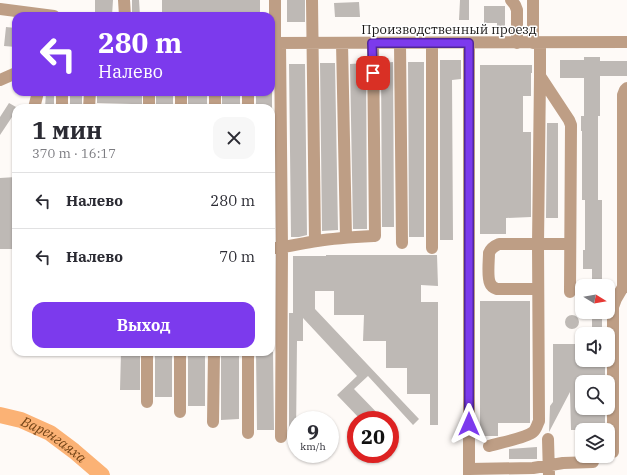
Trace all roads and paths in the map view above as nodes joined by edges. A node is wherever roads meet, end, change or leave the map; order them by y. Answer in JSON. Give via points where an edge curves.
{"nodes":[{"id":1,"x":124,"y":0,"type":"edge"},
{"id":2,"x":275,"y":0,"type":"edge"},
{"id":3,"x":312,"y":0,"type":"edge"},
{"id":4,"x":511,"y":0,"type":"edge"},
{"id":5,"x":533,"y":0,"type":"edge"},
{"id":6,"x":0,"y":9,"type":"edge"},
{"id":7,"x":23,"y":12,"type":"edge"},
{"id":8,"x":124,"y":12,"type":"edge"},
{"id":9,"x":627,"y":42,"type":"edge"},
{"id":10,"x":313,"y":43,"type":"junction"},
{"id":11,"x":342,"y":43,"type":"junction"},
{"id":12,"x":372,"y":43,"type":"junction"},
{"id":13,"x":400,"y":43,"type":"junction"},
{"id":14,"x":432,"y":43,"type":"junction"},
{"id":15,"x":469,"y":43,"type":"junction"},
{"id":16,"x":517,"y":43,"type":"junction"},
{"id":17,"x":537,"y":43,"type":"junction"},
{"id":18,"x":275,"y":44,"type":"edge"},
{"id":19,"x":12,"y":75,"type":"edge"},
{"id":20,"x":540,"y":76,"type":"junction"},
{"id":21,"x":0,"y":80,"type":"edge"},
{"id":22,"x":627,"y":88,"type":"edge"},
{"id":23,"x":625,"y":165,"type":"edge"},
{"id":24,"x":625,"y":215,"type":"edge"},
{"id":25,"x":346,"y":237,"type":"junction"},
{"id":26,"x":315,"y":241,"type":"junction"},
{"id":27,"x":402,"y":243,"type":"dead end"},
{"id":28,"x":538,"y":244,"type":"junction"},
{"id":29,"x":570,"y":244,"type":"junction"},
{"id":30,"x":277,"y":248,"type":"edge"},
{"id":31,"x":432,"y":248,"type":"dead end"},
{"id":32,"x":625,"y":287,"type":"edge"},
{"id":33,"x":538,"y":289,"type":"junction"},
{"id":34,"x":570,"y":292,"type":"dead end"},
{"id":35,"x":147,"y":356,"type":"edge"},
{"id":36,"x":180,"y":356,"type":"edge"},
{"id":37,"x":214,"y":356,"type":"edge"},
{"id":38,"x":248,"y":356,"type":"edge"},
{"id":39,"x":147,"y":402,"type":"dead end"},
{"id":40,"x":180,"y":412,"type":"dead end"},
{"id":41,"x":214,"y":422,"type":"dead end"},
{"id":42,"x":613,"y":423,"type":"edge"},
{"id":43,"x":248,"y":433,"type":"dead end"},
{"id":44,"x":281,"y":437,"type":"dead end"},
{"id":45,"x":548,"y":439,"type":"dead end"},
{"id":46,"x":489,"y":446,"type":"dead end"},
{"id":47,"x":575,"y":463,"type":"edge"},
{"id":48,"x":549,"y":470,"type":"edge"},
{"id":49,"x":469,"y":472,"type":"edge"}],
"edges":[{"from":1,"to":8,"type":"street"},
{"from":2,"to":18,"type":"street"},
{"from":3,"to":10,"type":"street"},
{"from":4,"to":16,"type":"street","via":[[517,10]]},
{"from":5,"to":17,"type":"street"},
{"from":6,"to":7,"type":"street"},
{"from":9,"to":17,"type":"street","name":"Производственный проезд"},
{"from":10,"to":11,"type":"street","name":"Производственный проезд"},
{"from":10,"to":18,"type":"street","name":"Производственный проезд"},
{"from":10,"to":26,"type":"street"},
{"from":11,"to":12,"type":"street","name":"Производственный проезд"},
{"from":11,"to":25,"type":"street"},
{"from":12,"to":13,"type":"street","name":"Производственный проезд"},
{"from":12,"to":25,"type":"street","via":[[376,236]]},
{"from":13,"to":14,"type":"street","name":"Производственный проезд"},
{"from":13,"to":27,"type":"street"},
{"from":14,"to":15,"type":"street","name":"Производственный проезд"},
{"from":14,"to":31,"type":"street"},
{"from":15,"to":16,"type":"street","name":"Производственный проезд"},
{"from":15,"to":49,"type":"street"},
{"from":16,"to":17,"type":"street","name":"Производственный проезд"},
{"from":17,"to":20,"type":"street"},
{"from":18,"to":30,"type":"street"},
{"from":19,"to":21,"type":"street"},
{"from":20,"to":28,"type":"street"},
{"from":20,"to":29,"type":"street","via":[[571,126]]},
{"from":22,"to":23,"type":"street","via":[[624,95]]},
{"from":23,"to":24,"type":"street"},
{"from":24,"to":32,"type":"street"},
{"from":25,"to":26,"type":"street"},
{"from":26,"to":30,"type":"street"},
{"from":28,"to":29,"type":"street"},
{"from":28,"to":33,"type":"street"},
{"from":28,"to":33,"type":"street","via":[[494,246],[489,253],[489,278],[490,284],[497,289]]},
{"from":29,"to":34,"type":"street"},
{"from":30,"to":44,"type":"street"},
{"from":32,"to":42,"type":"street","via":[[613,306]]},
{"from":33,"to":46,"type":"street","via":[[536,429],[526,436]]},
{"from":35,"to":39,"type":"street"},
{"from":36,"to":40,"type":"street"},
{"from":37,"to":41,"type":"street"},
{"from":38,"to":43,"type":"street"},
{"from":45,"to":48,"type":"street"},
{"from":47,"to":48,"type":"street","via":[[563,463]]},
{"from":48,"to":49,"type":"street","via":[[533,468]]}]}
